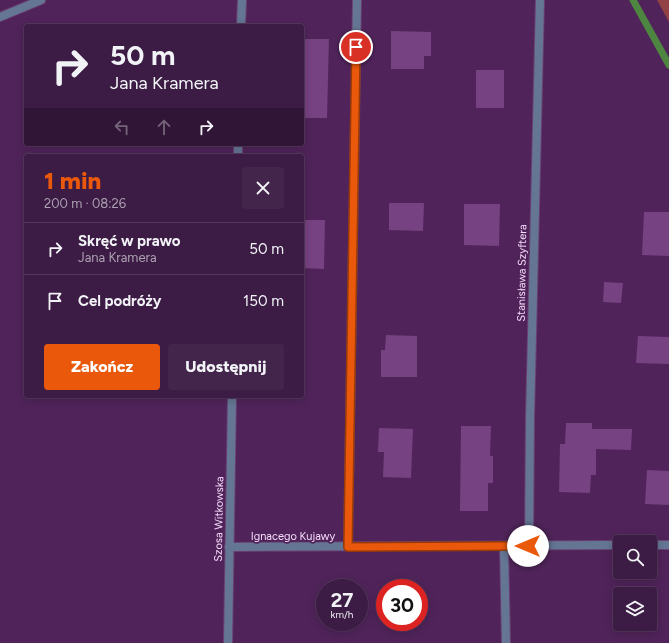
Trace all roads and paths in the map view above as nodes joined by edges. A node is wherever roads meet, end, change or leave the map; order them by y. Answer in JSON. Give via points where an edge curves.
{"nodes":[{"id":1,"x":41,"y":0,"type":"edge"},
{"id":2,"x":242,"y":0,"type":"edge"},
{"id":3,"x":357,"y":0,"type":"edge"},
{"id":4,"x":540,"y":0,"type":"edge"},
{"id":5,"x":0,"y":18,"type":"edge"},
{"id":6,"x":241,"y":24,"type":"edge"},
{"id":7,"x":232,"y":398,"type":"edge"},
{"id":8,"x":613,"y":545,"type":"edge"},
{"id":9,"x":657,"y":545,"type":"edge"},
{"id":10,"x":669,"y":545,"type":"edge"},
{"id":11,"x":504,"y":546,"type":"junction"},
{"id":12,"x":528,"y":546,"type":"junction"},
{"id":13,"x":229,"y":547,"type":"junction"},
{"id":14,"x":348,"y":547,"type":"junction"},
{"id":15,"x":228,"y":643,"type":"edge"},
{"id":16,"x":506,"y":643,"type":"edge"}],
"edges":[{"from":1,"to":5,"type":"street"},
{"from":2,"to":6,"type":"street"},
{"from":3,"to":14,"type":"street"},
{"from":4,"to":12,"type":"street","name":"Stanisława Szyftera"},
{"from":7,"to":13,"type":"street","name":"Szosa Witkowska"},
{"from":8,"to":12,"type":"street","name":"Ignacego Kujawy"},
{"from":9,"to":10,"type":"street"},
{"from":11,"to":12,"type":"street","name":"Ignacego Kujawy"},
{"from":11,"to":14,"type":"street","name":"Ignacego Kujawy"},
{"from":11,"to":16,"type":"street"},
{"from":13,"to":14,"type":"street","name":"Ignacego Kujawy"},
{"from":13,"to":15,"type":"street","name":"Szosa Witkowska"}]}
